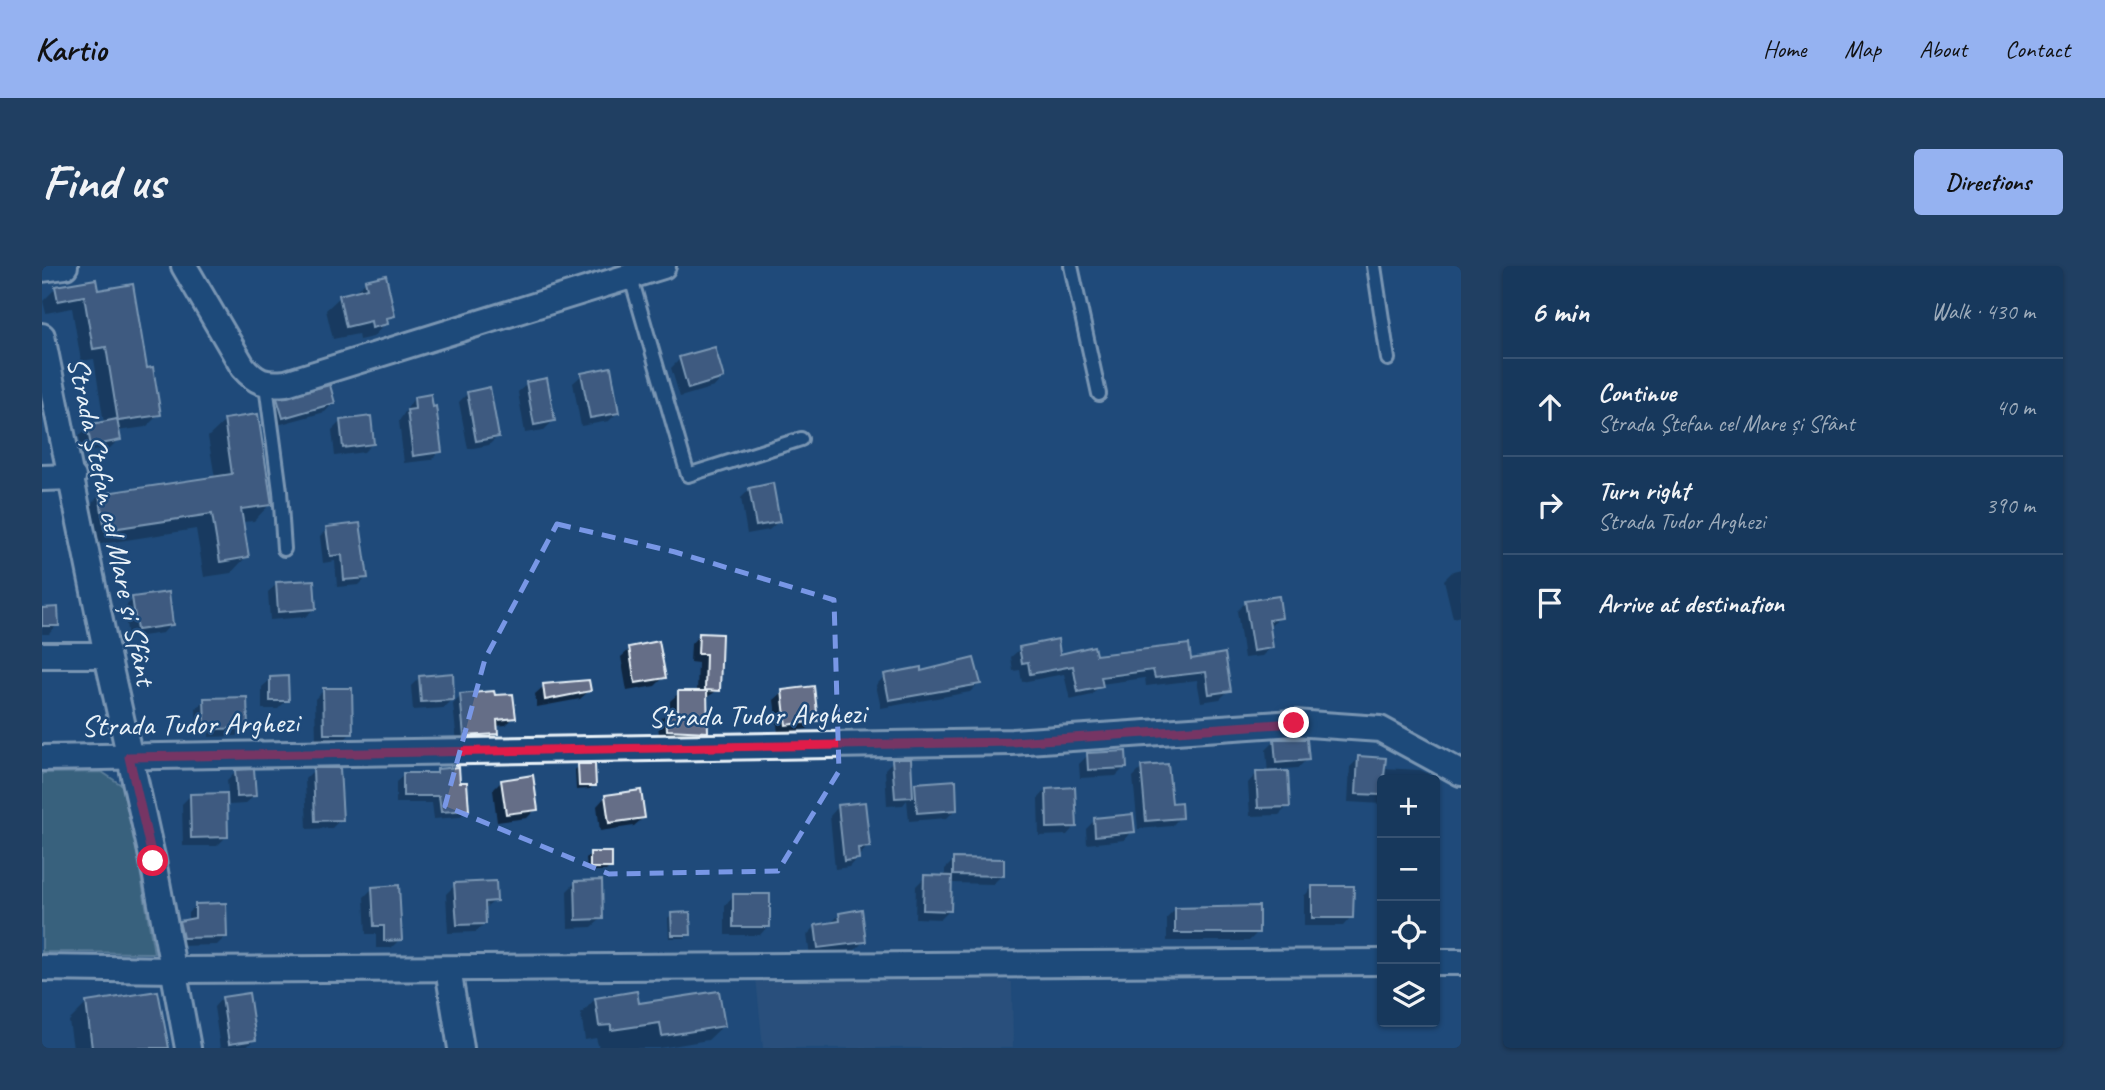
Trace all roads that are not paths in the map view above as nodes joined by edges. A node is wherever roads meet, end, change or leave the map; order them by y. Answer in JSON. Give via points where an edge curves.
{"nodes":[{"id":1,"x":65,"y":266,"type":"edge"},
{"id":2,"x":184,"y":266,"type":"edge"},
{"id":3,"x":663,"y":266,"type":"edge"},
{"id":4,"x":1071,"y":266,"type":"edge"},
{"id":5,"x":1374,"y":266,"type":"edge"},
{"id":6,"x":42,"y":269,"type":"edge"},
{"id":7,"x":631,"y":278,"type":"junction"},
{"id":8,"x":42,"y":336,"type":"edge"},
{"id":9,"x":1388,"y":359,"type":"dead end"},
{"id":10,"x":266,"y":385,"type":"junction"},
{"id":11,"x":1099,"y":394,"type":"dead end"},
{"id":12,"x":801,"y":439,"type":"dead end"},
{"id":13,"x":73,"y":477,"type":"junction"},
{"id":14,"x":42,"y":478,"type":"edge"},
{"id":15,"x":284,"y":549,"type":"dead end"},
{"id":16,"x":42,"y":655,"type":"edge"},
{"id":17,"x":107,"y":655,"type":"junction"},
{"id":18,"x":129,"y":757,"type":"junction"},
{"id":19,"x":42,"y":758,"type":"edge"},
{"id":20,"x":1461,"y":773,"type":"edge"},
{"id":21,"x":1377,"y":962,"type":"edge"},
{"id":22,"x":1440,"y":962,"type":"edge"},
{"id":23,"x":1461,"y":962,"type":"edge"},
{"id":24,"x":42,"y":968,"type":"edge"},
{"id":25,"x":448,"y":969,"type":"junction"},
{"id":26,"x":174,"y":970,"type":"junction"},
{"id":27,"x":188,"y":1048,"type":"edge"},
{"id":28,"x":461,"y":1048,"type":"edge"}],
"edges":[{"from":1,"to":6,"type":"street"},
{"from":2,"to":10,"type":"street","via":[[243,367]]},
{"from":3,"to":7,"type":"street"},
{"from":4,"to":11,"type":"lane"},
{"from":5,"to":9,"type":"lane"},
{"from":7,"to":10,"type":"street","via":[[286,383]]},
{"from":7,"to":12,"type":"lane","via":[[688,475]]},
{"from":8,"to":13,"type":"street","name":"Strada Ștefan cel Mare și Sfânt"},
{"from":10,"to":15,"type":"lane"},
{"from":13,"to":14,"type":"street"},
{"from":13,"to":17,"type":"street","name":"Strada Ștefan cel Mare și Sfânt"},
{"from":16,"to":17,"type":"street"},
{"from":17,"to":18,"type":"street","name":"Strada Ștefan cel Mare și Sfânt"},
{"from":18,"to":19,"type":"street","name":"Strada Tudor Arghezi"},
{"from":18,"to":20,"type":"street","name":"Strada Tudor Arghezi","via":[[1012,742],[1294,723],[1380,729]]},
{"from":18,"to":26,"type":"street","name":"Strada Ștefan cel Mare și Sfânt"},
{"from":21,"to":25,"type":"street"},
{"from":22,"to":23,"type":"street"},
{"from":24,"to":26,"type":"street"},
{"from":25,"to":26,"type":"street"},
{"from":25,"to":28,"type":"street"},
{"from":26,"to":27,"type":"street","name":"Strada Ștefan cel Mare și Sfânt"}]}
